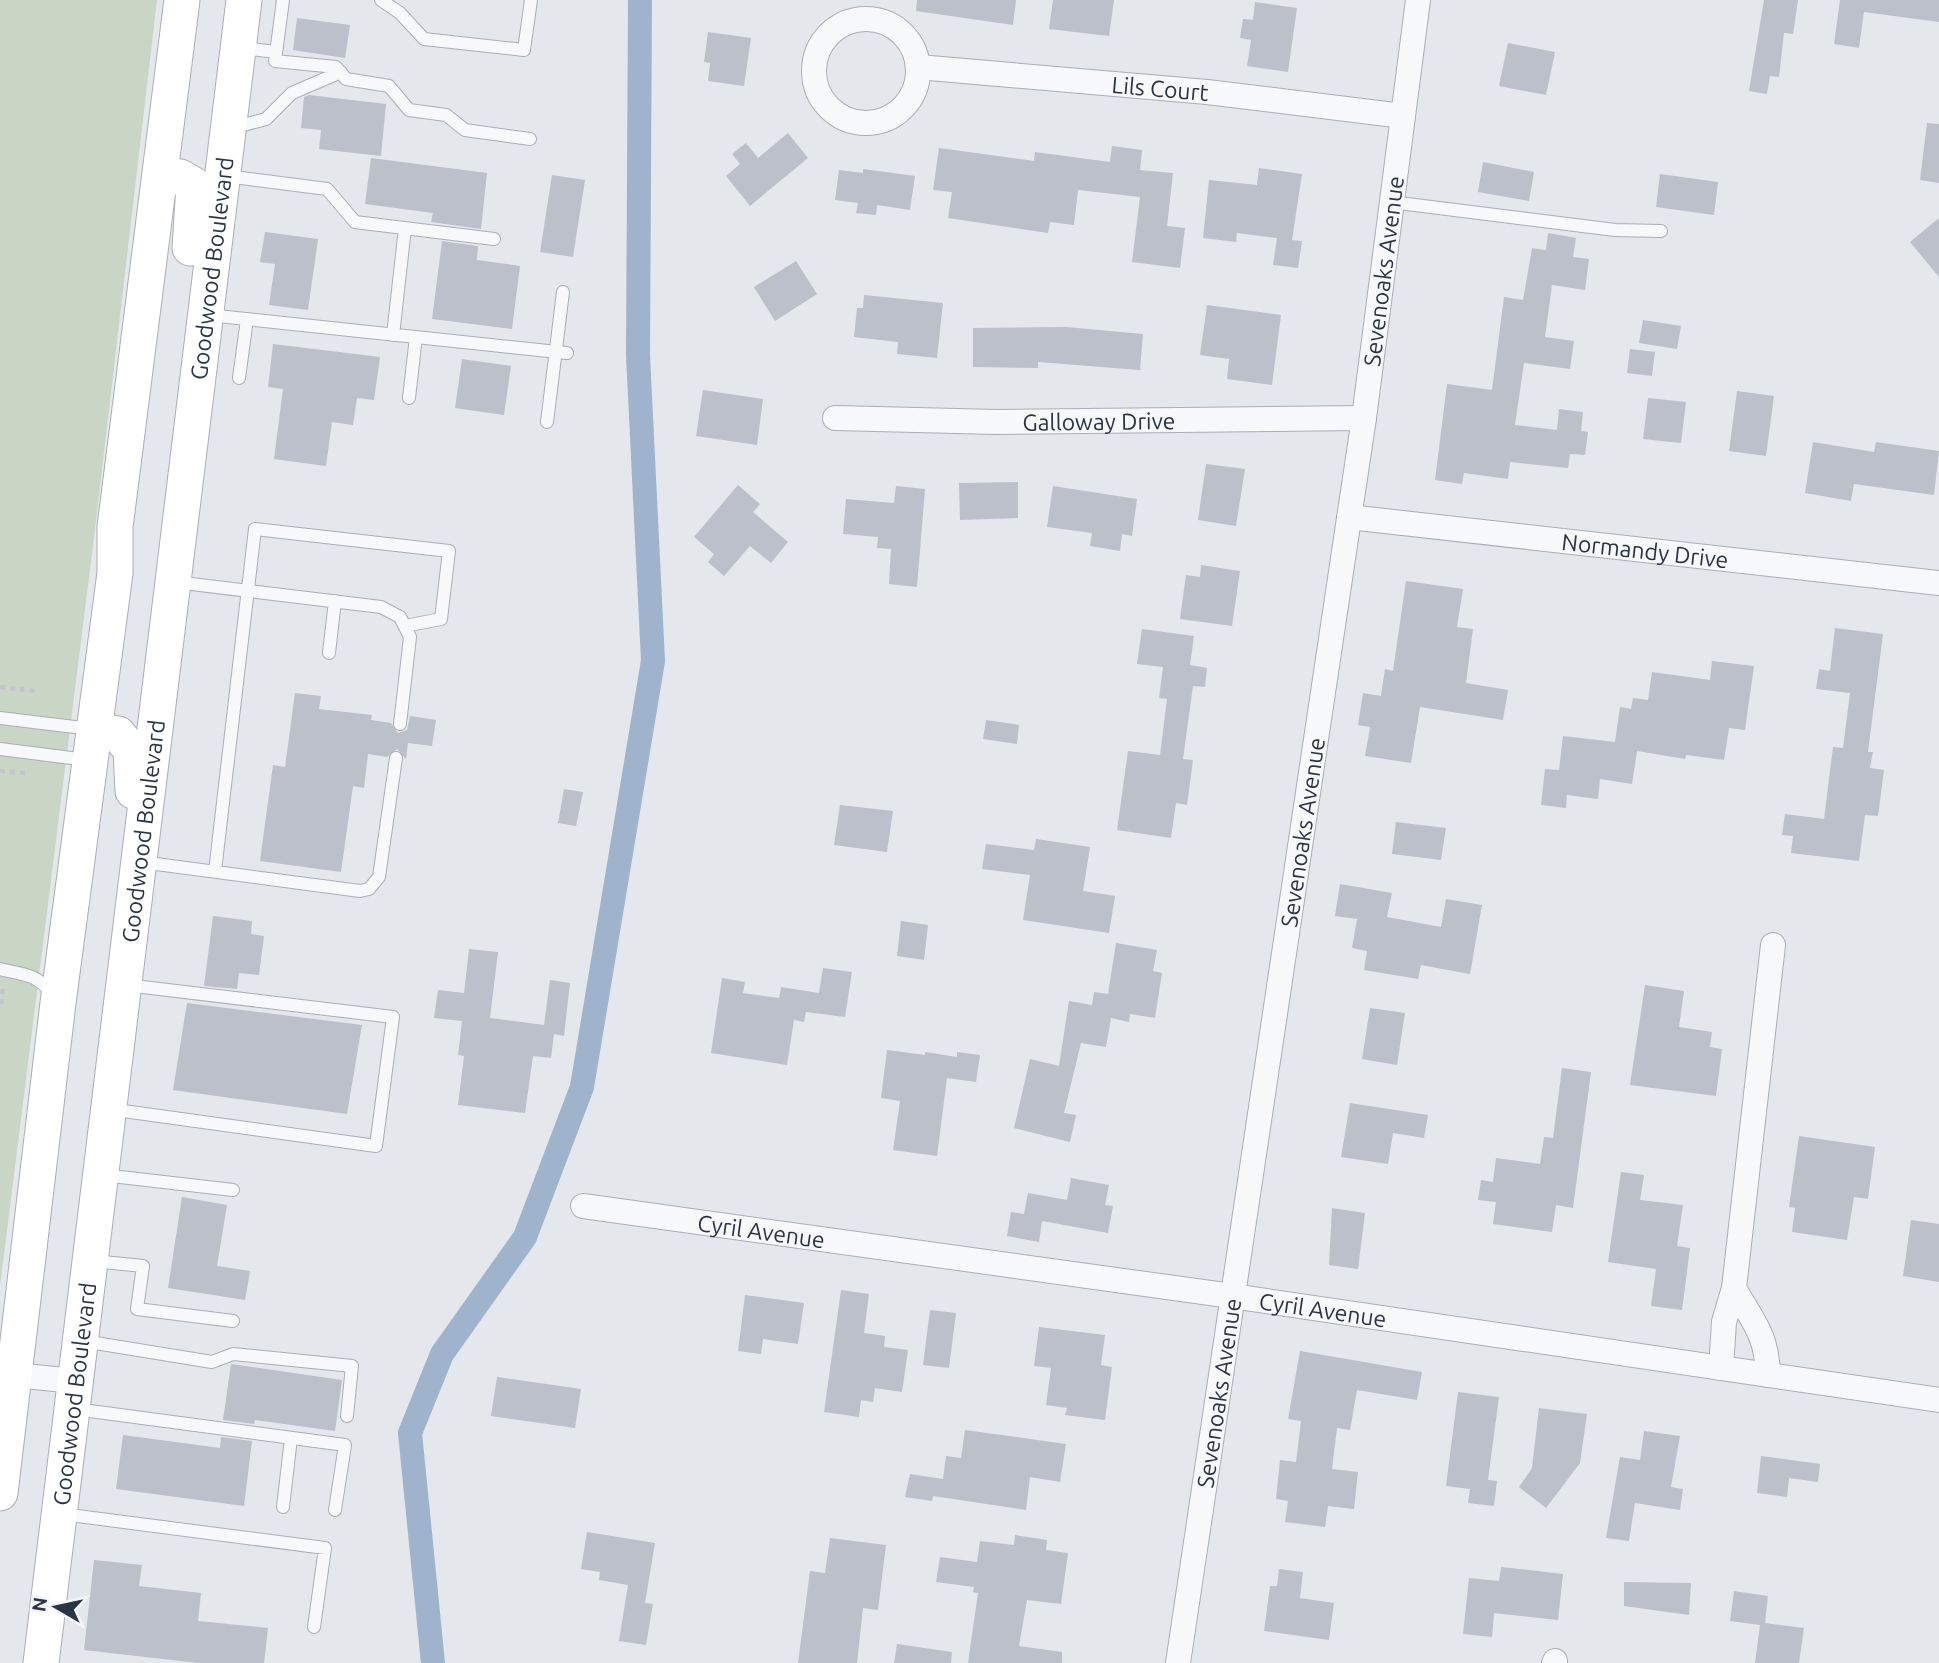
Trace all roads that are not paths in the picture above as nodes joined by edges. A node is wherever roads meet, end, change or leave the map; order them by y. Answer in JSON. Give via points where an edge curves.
{"nodes":[{"id":1,"x":182,"y":0,"type":"edge"},
{"id":2,"x":244,"y":0,"type":"edge"},
{"id":3,"x":283,"y":0,"type":"edge"},
{"id":4,"x":381,"y":0,"type":"edge"},
{"id":5,"x":531,"y":0,"type":"edge"},
{"id":6,"x":1418,"y":0,"type":"edge"},
{"id":7,"x":238,"y":48,"type":"junction"},
{"id":8,"x":276,"y":52,"type":"junction"},
{"id":9,"x":918,"y":67,"type":"junction"},
{"id":10,"x":341,"y":72,"type":"junction"},
{"id":11,"x":1403,"y":116,"type":"junction"},
{"id":12,"x":228,"y":129,"type":"junction"},
{"id":13,"x":530,"y":139,"type":"dead end"},
{"id":14,"x":161,"y":175,"type":"junction"},
{"id":15,"x":222,"y":175,"type":"junction"},
{"id":16,"x":1391,"y":202,"type":"junction"},
{"id":17,"x":404,"y":228,"type":"junction"},
{"id":18,"x":1661,"y":231,"type":"dead end"},
{"id":19,"x":494,"y":240,"type":"dead end"},
{"id":20,"x":563,"y":292,"type":"dead end"},
{"id":21,"x":205,"y":315,"type":"junction"},
{"id":22,"x":247,"y":319,"type":"junction"},
{"id":23,"x":393,"y":335,"type":"junction"},
{"id":24,"x":416,"y":337,"type":"junction"},
{"id":25,"x":562,"y":353,"type":"junction"},
{"id":26,"x":239,"y":378,"type":"dead end"},
{"id":27,"x":410,"y":398,"type":"dead end"},
{"id":28,"x":835,"y":418,"type":"dead end"},
{"id":29,"x":1364,"y":418,"type":"junction"},
{"id":30,"x":547,"y":422,"type":"dead end"},
{"id":31,"x":183,"y":491,"type":"junction"},
{"id":32,"x":1349,"y":517,"type":"junction"},
{"id":33,"x":171,"y":582,"type":"junction"},
{"id":34,"x":1939,"y":583,"type":"edge"},
{"id":35,"x":246,"y":591,"type":"junction"},
{"id":36,"x":337,"y":602,"type":"junction"},
{"id":37,"x":405,"y":626,"type":"junction"},
{"id":38,"x":329,"y":653,"type":"dead end"},
{"id":39,"x":0,"y":718,"type":"edge"},
{"id":40,"x":400,"y":724,"type":"dead end"},
{"id":41,"x":93,"y":745,"type":"junction"},
{"id":42,"x":0,"y":749,"type":"edge"},
{"id":43,"x":396,"y":758,"type":"dead end"},
{"id":44,"x":137,"y":861,"type":"junction"},
{"id":45,"x":221,"y":871,"type":"junction"},
{"id":46,"x":1773,"y":944,"type":"dead end"},
{"id":47,"x":2,"y":974,"type":"edge"},
{"id":48,"x":122,"y":985,"type":"junction"},
{"id":49,"x":58,"y":1003,"type":"junction"},
{"id":50,"x":108,"y":1109,"type":"junction"},
{"id":51,"x":99,"y":1175,"type":"junction"},
{"id":52,"x":233,"y":1190,"type":"dead end"},
{"id":53,"x":583,"y":1206,"type":"dead end"},
{"id":54,"x":89,"y":1260,"type":"junction"},
{"id":55,"x":1734,"y":1288,"type":"junction"},
{"id":56,"x":1232,"y":1296,"type":"junction"},
{"id":57,"x":233,"y":1321,"type":"dead end"},
{"id":58,"x":79,"y":1341,"type":"junction"},
{"id":59,"x":1721,"y":1368,"type":"junction"},
{"id":60,"x":14,"y":1375,"type":"junction"},
{"id":61,"x":1768,"y":1375,"type":"junction"},
{"id":62,"x":73,"y":1395,"type":"junction"},
{"id":63,"x":1939,"y":1400,"type":"edge"},
{"id":64,"x":347,"y":1416,"type":"dead end"},
{"id":65,"x":290,"y":1438,"type":"junction"},
{"id":66,"x":0,"y":1483,"type":"edge"},
{"id":67,"x":283,"y":1507,"type":"dead end"},
{"id":68,"x":335,"y":1510,"type":"dead end"},
{"id":69,"x":59,"y":1514,"type":"junction"},
{"id":70,"x":314,"y":1627,"type":"dead end"},
{"id":71,"x":41,"y":1663,"type":"edge"},
{"id":72,"x":1178,"y":1663,"type":"edge"}],
"edges":[{"from":1,"to":14,"type":"main road"},
{"from":2,"to":7,"type":"main road","name":"Goodwood Boulevard"},
{"from":3,"to":8,"type":"lane"},
{"from":4,"to":5,"type":"lane","via":[[424,39],[524,50]]},
{"from":6,"to":11,"type":"street","name":"Sevenoaks Avenue"},
{"from":7,"to":8,"type":"lane"},
{"from":7,"to":12,"type":"main road","name":"Goodwood Boulevard"},
{"from":8,"to":10,"type":"lane","via":[[275,61],[336,67]]},
{"from":9,"to":9,"type":"street","via":[[913,48],[900,32],[883,22],[862,19],[842,25],[827,37],[816,55],[814,76],[832,112],[850,122],[870,124],[890,118],[906,106],[916,88]]},
{"from":9,"to":11,"type":"street","name":"Lils Court","via":[[1207,92]]},
{"from":10,"to":12,"type":"lane","via":[[292,93],[266,119]]},
{"from":10,"to":13,"type":"lane","via":[[346,79],[389,86],[410,110],[446,115],[465,130]]},
{"from":11,"to":16,"type":"street","name":"Sevenoaks Avenue"},
{"from":12,"to":15,"type":"main road","name":"Goodwood Boulevard"},
{"from":14,"to":31,"type":"main road","via":[[180,177],[194,185],[173,423]]},
{"from":14,"to":41,"type":"main road","via":[[115,527],[115,573]]},
{"from":15,"to":17,"type":"lane","via":[[327,188],[355,222]]},
{"from":15,"to":21,"type":"main road","name":"Goodwood Boulevard"},
{"from":16,"to":18,"type":"lane","via":[[1615,230]]},
{"from":16,"to":29,"type":"street","name":"Sevenoaks Avenue"},
{"from":17,"to":19,"type":"lane"},
{"from":17,"to":23,"type":"lane"},
{"from":20,"to":25,"type":"lane"},
{"from":21,"to":22,"type":"lane"},
{"from":21,"to":31,"type":"main road","name":"Goodwood Boulevard"},
{"from":22,"to":23,"type":"lane"},
{"from":22,"to":26,"type":"lane"},
{"from":23,"to":24,"type":"lane"},
{"from":24,"to":25,"type":"lane"},
{"from":24,"to":27,"type":"lane"},
{"from":25,"to":30,"type":"lane"},
{"from":28,"to":29,"type":"street","name":"Galloway Drive","via":[[997,422]]},
{"from":29,"to":32,"type":"street","name":"Sevenoaks Avenue"},
{"from":31,"to":33,"type":"main road","name":"Goodwood Boulevard"},
{"from":32,"to":34,"type":"street","name":"Normandy Drive"},
{"from":32,"to":56,"type":"street","name":"Sevenoaks Avenue"},
{"from":33,"to":35,"type":"lane"},
{"from":33,"to":44,"type":"main road","name":"Goodwood Boulevard"},
{"from":35,"to":36,"type":"lane"},
{"from":35,"to":37,"type":"lane","via":[[255,529],[449,551],[442,619]]},
{"from":35,"to":45,"type":"lane"},
{"from":36,"to":37,"type":"lane","via":[[381,607],[400,617]]},
{"from":36,"to":38,"type":"lane"},
{"from":37,"to":40,"type":"lane","via":[[410,637]]},
{"from":39,"to":41,"type":"lane"},
{"from":41,"to":42,"type":"lane"},
{"from":41,"to":44,"type":"main road","via":[[118,734],[131,750]]},
{"from":41,"to":49,"type":"main road"},
{"from":43,"to":45,"type":"lane","via":[[379,877],[369,889]]},
{"from":44,"to":45,"type":"lane"},
{"from":44,"to":48,"type":"main road","name":"Goodwood Boulevard"},
{"from":46,"to":55,"type":"street"},
{"from":47,"to":49,"type":"lane","via":[[30,975],[43,982]]},
{"from":48,"to":50,"type":"main road","name":"Goodwood Boulevard"},
{"from":48,"to":50,"type":"lane","via":[[393,1017],[376,1146]]},
{"from":49,"to":60,"type":"main road"},
{"from":50,"to":51,"type":"main road","name":"Goodwood Boulevard"},
{"from":51,"to":52,"type":"lane"},
{"from":51,"to":54,"type":"main road","name":"Goodwood Boulevard"},
{"from":53,"to":56,"type":"street","name":"Cyril Avenue"},
{"from":54,"to":57,"type":"lane","via":[[143,1266],[136,1309]]},
{"from":54,"to":58,"type":"main road","name":"Goodwood Boulevard"},
{"from":55,"to":59,"type":"street","via":[[1724,1322]]},
{"from":55,"to":61,"type":"street","via":[[1763,1336]]},
{"from":56,"to":59,"type":"street","name":"Cyril Avenue"},
{"from":56,"to":72,"type":"street","name":"Sevenoaks Avenue"},
{"from":58,"to":62,"type":"main road","name":"Goodwood Boulevard"},
{"from":58,"to":64,"type":"lane","via":[[212,1362],[233,1354],[352,1366]]},
{"from":59,"to":61,"type":"street","name":"Cyril Avenue"},
{"from":60,"to":62,"type":"street"},
{"from":60,"to":66,"type":"main road"},
{"from":61,"to":63,"type":"street","name":"Cyril Avenue"},
{"from":62,"to":65,"type":"lane"},
{"from":62,"to":69,"type":"main road","name":"Goodwood Boulevard"},
{"from":65,"to":67,"type":"lane"},
{"from":65,"to":68,"type":"lane","via":[[345,1445]]},
{"from":69,"to":70,"type":"lane","via":[[325,1548]]},
{"from":69,"to":71,"type":"main road","name":"Goodwood Boulevard"}]}
